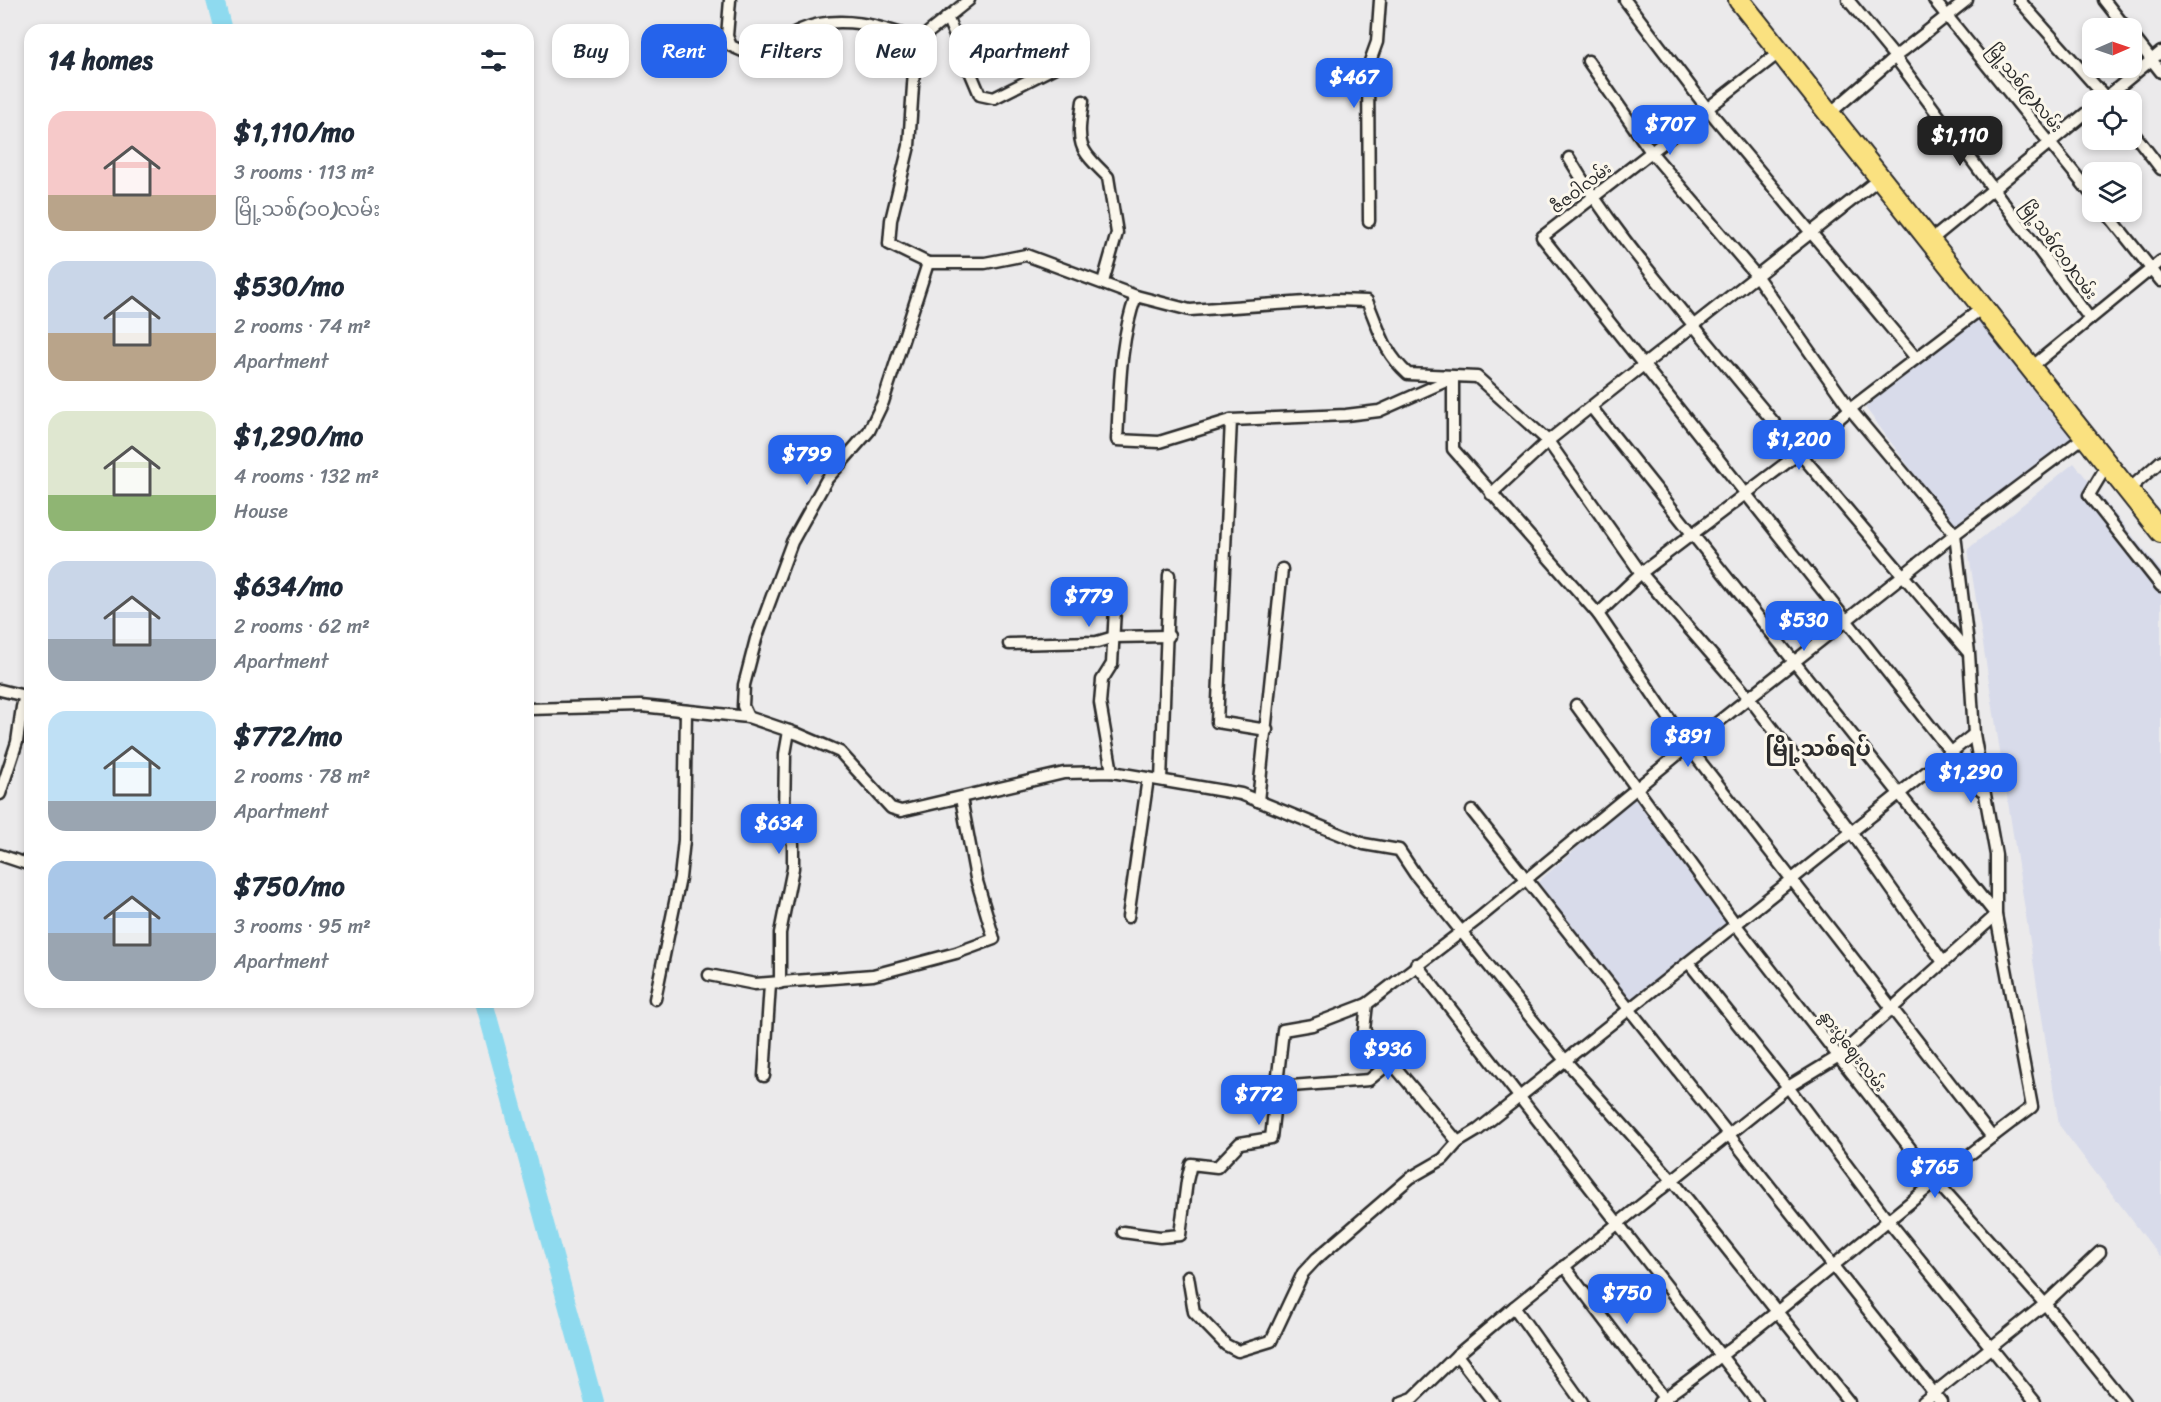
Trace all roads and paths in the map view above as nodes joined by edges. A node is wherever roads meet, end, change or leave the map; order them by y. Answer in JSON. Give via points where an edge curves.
{"nodes":[{"id":1,"x":730,"y":0,"type":"edge"},
{"id":2,"x":969,"y":0,"type":"edge"},
{"id":3,"x":1380,"y":0,"type":"edge"},
{"id":4,"x":1625,"y":0,"type":"edge"},
{"id":5,"x":1738,"y":0,"type":"edge"},
{"id":6,"x":1848,"y":0,"type":"edge"},
{"id":7,"x":1934,"y":0,"type":"edge"},
{"id":8,"x":1967,"y":0,"type":"edge"},
{"id":9,"x":2019,"y":0,"type":"edge"},
{"id":10,"x":2104,"y":0,"type":"edge"},
{"id":11,"x":1947,"y":16,"type":"junction"},
{"id":12,"x":947,"y":17,"type":"junction"},
{"id":13,"x":2118,"y":18,"type":"edge"},
{"id":14,"x":869,"y":24,"type":"edge"},
{"id":15,"x":950,"y":24,"type":"edge"},
{"id":16,"x":937,"y":25,"type":"edge"},
{"id":17,"x":2142,"y":49,"type":"edge"},
{"id":18,"x":1780,"y":52,"type":"junction"},
{"id":19,"x":2161,"y":52,"type":"edge"},
{"id":20,"x":1895,"y":57,"type":"junction"},
{"id":21,"x":1588,"y":61,"type":"dead end"},
{"id":22,"x":2151,"y":61,"type":"junction"},
{"id":23,"x":2161,"y":72,"type":"edge"},
{"id":24,"x":913,"y":78,"type":"edge"},
{"id":25,"x":973,"y":78,"type":"edge"},
{"id":26,"x":1033,"y":78,"type":"edge"},
{"id":27,"x":2097,"y":90,"type":"edge"},
{"id":28,"x":2118,"y":90,"type":"edge"},
{"id":29,"x":1083,"y":101,"type":"dead end"},
{"id":30,"x":1706,"y":107,"type":"junction"},
{"id":31,"x":1829,"y":114,"type":"junction"},
{"id":32,"x":2082,"y":116,"type":"edge"},
{"id":33,"x":2050,"y":141,"type":"junction"},
{"id":34,"x":2142,"y":144,"type":"edge"},
{"id":35,"x":1651,"y":152,"type":"junction"},
{"id":36,"x":1569,"y":158,"type":"dead end"},
{"id":37,"x":2161,"y":169,"type":"edge"},
{"id":38,"x":1880,"y":178,"type":"junction"},
{"id":39,"x":2082,"y":182,"type":"edge"},
{"id":40,"x":1994,"y":188,"type":"junction"},
{"id":41,"x":1593,"y":199,"type":"junction"},
{"id":42,"x":1369,"y":221,"type":"dead end"},
{"id":43,"x":2114,"y":222,"type":"edge"},
{"id":44,"x":1814,"y":233,"type":"junction"},
{"id":45,"x":1930,"y":242,"type":"junction"},
{"id":46,"x":2161,"y":261,"type":"edge"},
{"id":47,"x":928,"y":263,"type":"junction"},
{"id":48,"x":2151,"y":269,"type":"junction"},
{"id":49,"x":1755,"y":274,"type":"junction"},
{"id":50,"x":2161,"y":281,"type":"edge"},
{"id":51,"x":1103,"y":282,"type":"junction"},
{"id":52,"x":1136,"y":296,"type":"junction"},
{"id":53,"x":1982,"y":308,"type":"junction"},
{"id":54,"x":2090,"y":319,"type":"junction"},
{"id":55,"x":1694,"y":326,"type":"junction"},
{"id":56,"x":1916,"y":358,"type":"junction"},
{"id":57,"x":1644,"y":364,"type":"junction"},
{"id":58,"x":2029,"y":369,"type":"junction"},
{"id":59,"x":1453,"y":378,"type":"junction"},
{"id":60,"x":1591,"y":407,"type":"junction"},
{"id":61,"x":1850,"y":409,"type":"junction"},
{"id":62,"x":1231,"y":420,"type":"junction"},
{"id":63,"x":2084,"y":437,"type":"junction"},
{"id":64,"x":1548,"y":441,"type":"junction"},
{"id":65,"x":1798,"y":454,"type":"junction"},
{"id":66,"x":2161,"y":461,"type":"edge"},
{"id":67,"x":2107,"y":465,"type":"junction"},
{"id":68,"x":2127,"y":491,"type":"junction"},
{"id":69,"x":1746,"y":493,"type":"junction"},
{"id":70,"x":1491,"y":494,"type":"junction"},
{"id":71,"x":2161,"y":532,"type":"edge"},
{"id":72,"x":1692,"y":533,"type":"junction"},
{"id":73,"x":1955,"y":534,"type":"junction"},
{"id":74,"x":1282,"y":569,"type":"dead end"},
{"id":75,"x":1641,"y":573,"type":"junction"},
{"id":76,"x":1169,"y":575,"type":"dead end"},
{"id":77,"x":1904,"y":577,"type":"junction"},
{"id":78,"x":2161,"y":586,"type":"edge"},
{"id":79,"x":1116,"y":590,"type":"dead end"},
{"id":80,"x":1598,"y":614,"type":"junction"},
{"id":81,"x":1848,"y":621,"type":"junction"},
{"id":82,"x":1169,"y":636,"type":"junction"},
{"id":83,"x":1114,"y":638,"type":"junction"},
{"id":84,"x":1010,"y":644,"type":"dead end"},
{"id":85,"x":1969,"y":653,"type":"junction"},
{"id":86,"x":1795,"y":663,"type":"junction"},
{"id":87,"x":0,"y":690,"type":"edge"},
{"id":88,"x":24,"y":694,"type":"edge"},
{"id":89,"x":1750,"y":699,"type":"junction"},
{"id":90,"x":1576,"y":705,"type":"dead end"},
{"id":91,"x":24,"y":708,"type":"edge"},
{"id":92,"x":534,"y":709,"type":"edge"},
{"id":93,"x":686,"y":711,"type":"junction"},
{"id":94,"x":748,"y":717,"type":"junction"},
{"id":95,"x":1267,"y":730,"type":"junction"},
{"id":96,"x":789,"y":731,"type":"junction"},
{"id":97,"x":1974,"y":734,"type":"junction"},
{"id":98,"x":1688,"y":746,"type":"junction"},
{"id":99,"x":1952,"y":752,"type":"junction"},
{"id":100,"x":1112,"y":771,"type":"junction"},
{"id":101,"x":1148,"y":778,"type":"junction"},
{"id":102,"x":1161,"y":780,"type":"junction"},
{"id":103,"x":1635,"y":790,"type":"junction"},
{"id":104,"x":1982,"y":791,"type":"junction"},
{"id":105,"x":0,"y":794,"type":"edge"},
{"id":106,"x":1899,"y":794,"type":"junction"},
{"id":107,"x":961,"y":798,"type":"junction"},
{"id":108,"x":1258,"y":801,"type":"junction"},
{"id":109,"x":1472,"y":811,"type":"dead end"},
{"id":110,"x":1852,"y":833,"type":"junction"},
{"id":111,"x":0,"y":855,"type":"edge"},
{"id":112,"x":24,"y":863,"type":"edge"},
{"id":113,"x":1790,"y":879,"type":"junction"},
{"id":114,"x":1525,"y":880,"type":"junction"},
{"id":115,"x":1996,"y":915,"type":"junction"},
{"id":116,"x":1128,"y":917,"type":"dead end"},
{"id":117,"x":1736,"y":925,"type":"junction"},
{"id":118,"x":1461,"y":930,"type":"junction"},
{"id":119,"x":1943,"y":962,"type":"junction"},
{"id":120,"x":1689,"y":963,"type":"junction"},
{"id":121,"x":1416,"y":964,"type":"junction"},
{"id":122,"x":709,"y":975,"type":"dead end"},
{"id":123,"x":775,"y":983,"type":"junction"},
{"id":124,"x":655,"y":999,"type":"dead end"},
{"id":125,"x":1367,"y":1004,"type":"junction"},
{"id":126,"x":1629,"y":1008,"type":"junction"},
{"id":127,"x":1894,"y":1009,"type":"junction"},
{"id":128,"x":1839,"y":1056,"type":"junction"},
{"id":129,"x":1564,"y":1059,"type":"junction"},
{"id":130,"x":1391,"y":1062,"type":"junction"},
{"id":131,"x":764,"y":1076,"type":"dead end"},
{"id":132,"x":1278,"y":1087,"type":"junction"},
{"id":133,"x":1788,"y":1087,"type":"junction"},
{"id":134,"x":1519,"y":1097,"type":"junction"},
{"id":135,"x":1729,"y":1134,"type":"junction"},
{"id":136,"x":1992,"y":1137,"type":"junction"},
{"id":137,"x":1458,"y":1142,"type":"junction"},
{"id":138,"x":1935,"y":1180,"type":"junction"},
{"id":139,"x":1673,"y":1181,"type":"junction"},
{"id":140,"x":1887,"y":1219,"type":"junction"},
{"id":141,"x":1617,"y":1225,"type":"junction"},
{"id":142,"x":1123,"y":1232,"type":"dead end"},
{"id":143,"x":2100,"y":1252,"type":"dead end"},
{"id":144,"x":1564,"y":1266,"type":"junction"},
{"id":145,"x":1831,"y":1266,"type":"junction"},
{"id":146,"x":1188,"y":1276,"type":"dead end"},
{"id":147,"x":2045,"y":1304,"type":"junction"},
{"id":148,"x":1514,"y":1307,"type":"junction"},
{"id":149,"x":1776,"y":1312,"type":"junction"},
{"id":150,"x":1993,"y":1348,"type":"junction"},
{"id":151,"x":1457,"y":1355,"type":"junction"},
{"id":152,"x":1722,"y":1355,"type":"junction"},
{"id":153,"x":1938,"y":1398,"type":"edge"},
{"id":154,"x":1663,"y":1401,"type":"edge"},
{"id":155,"x":1402,"y":1402,"type":"edge"},
{"id":156,"x":1493,"y":1402,"type":"edge"},
{"id":157,"x":1582,"y":1402,"type":"edge"},
{"id":158,"x":1756,"y":1402,"type":"edge"},
{"id":159,"x":1849,"y":1402,"type":"edge"},
{"id":160,"x":1923,"y":1402,"type":"edge"},
{"id":161,"x":2035,"y":1402,"type":"edge"},
{"id":162,"x":2124,"y":1402,"type":"edge"}],
"edges":[{"from":1,"to":14,"type":"street","via":[[727,36],[731,46],[756,57],[801,30],[835,23]]},
{"from":2,"to":12,"type":"street"},
{"from":3,"to":42,"type":"street","via":[[1377,42],[1368,67]]},
{"from":4,"to":30,"type":"street"},
{"from":5,"to":18,"type":"highway"},
{"from":6,"to":20,"type":"street","name":"မြို့သစ်(၁၀)လမ်း"},
{"from":7,"to":11,"type":"street","name":"မြို့သစ်(၉)လမ်း"},
{"from":8,"to":11,"type":"street"},
{"from":9,"to":27,"type":"street"},
{"from":10,"to":13,"type":"street"},
{"from":11,"to":20,"type":"street"},
{"from":11,"to":33,"type":"street","name":"မြို့သစ်(၉)လမ်း"},
{"from":12,"to":15,"type":"street"},
{"from":12,"to":16,"type":"street"},
{"from":17,"to":22,"type":"street"},
{"from":18,"to":30,"type":"street","name":"ဇီဇဝါလမ်း"},
{"from":18,"to":31,"type":"highway"},
{"from":19,"to":22,"type":"street"},
{"from":20,"to":31,"type":"street"},
{"from":20,"to":40,"type":"street","name":"မြို့သစ်(၁၀)လမ်း"},
{"from":21,"to":35,"type":"street"},
{"from":22,"to":23,"type":"street"},
{"from":22,"to":28,"type":"street"},
{"from":24,"to":47,"type":"street","via":[[909,146],[889,244]]},
{"from":25,"to":26,"type":"street","via":[[986,98],[994,98]]},
{"from":29,"to":51,"type":"street","via":[[1079,129],[1083,148],[1088,160],[1108,177],[1117,233]]},
{"from":30,"to":35,"type":"street","name":"ဇီဇဝါလမ်း"},
{"from":30,"to":44,"type":"street"},
{"from":31,"to":38,"type":"highway"},
{"from":32,"to":33,"type":"street"},
{"from":33,"to":39,"type":"street","name":"မြို့သစ်(၉)လမ်း"},
{"from":33,"to":40,"type":"street"},
{"from":34,"to":37,"type":"street"},
{"from":35,"to":41,"type":"street","name":"ဇီဇဝါလမ်း"},
{"from":35,"to":49,"type":"street"},
{"from":36,"to":41,"type":"street"},
{"from":38,"to":44,"type":"street"},
{"from":38,"to":45,"type":"highway"},
{"from":40,"to":45,"type":"street"},
{"from":40,"to":54,"type":"street","name":"မြို့သစ်(၁၀)လမ်း"},
{"from":41,"to":55,"type":"street"},
{"from":41,"to":57,"type":"street","name":"ဇီဇဝါလမ်း","via":[[1542,237]]},
{"from":43,"to":48,"type":"street"},
{"from":44,"to":49,"type":"street"},
{"from":44,"to":56,"type":"street"},
{"from":45,"to":53,"type":"highway"},
{"from":46,"to":48,"type":"street"},
{"from":47,"to":51,"type":"street","via":[[985,263],[1026,255]]},
{"from":47,"to":94,"type":"street","via":[[883,402],[869,431],[827,478],[792,542],[747,674],[743,706]]},
{"from":48,"to":50,"type":"street"},
{"from":48,"to":54,"type":"street"},
{"from":49,"to":55,"type":"street"},
{"from":49,"to":61,"type":"street"},
{"from":51,"to":52,"type":"street"},
{"from":52,"to":59,"type":"street","via":[[1190,310],[1367,301],[1382,342],[1408,374]]},
{"from":52,"to":62,"type":"street","via":[[1120,359],[1117,440],[1159,442]]},
{"from":53,"to":56,"type":"street"},
{"from":53,"to":58,"type":"highway"},
{"from":54,"to":58,"type":"street"},
{"from":55,"to":57,"type":"street"},
{"from":55,"to":65,"type":"street"},
{"from":56,"to":61,"type":"street"},
{"from":57,"to":60,"type":"street"},
{"from":57,"to":69,"type":"street"},
{"from":58,"to":63,"type":"highway"},
{"from":59,"to":62,"type":"street","via":[[1379,411]]},
{"from":59,"to":64,"type":"street","via":[[1477,377]]},
{"from":59,"to":70,"type":"street","via":[[1453,449]]},
{"from":60,"to":64,"type":"street"},
{"from":60,"to":72,"type":"street"},
{"from":61,"to":65,"type":"street"},
{"from":61,"to":73,"type":"street"},
{"from":62,"to":95,"type":"street","via":[[1217,722]]},
{"from":63,"to":67,"type":"highway"},
{"from":63,"to":73,"type":"street"},
{"from":64,"to":70,"type":"street"},
{"from":64,"to":75,"type":"street"},
{"from":65,"to":69,"type":"street"},
{"from":65,"to":77,"type":"street"},
{"from":66,"to":68,"type":"street"},
{"from":67,"to":68,"type":"highway"},
{"from":67,"to":78,"type":"street","via":[[2089,495]]},
{"from":68,"to":71,"type":"highway"},
{"from":69,"to":72,"type":"street"},
{"from":69,"to":81,"type":"street"},
{"from":70,"to":80,"type":"street"},
{"from":72,"to":75,"type":"street"},
{"from":72,"to":86,"type":"street"},
{"from":73,"to":77,"type":"street"},
{"from":73,"to":85,"type":"street"},
{"from":74,"to":95,"type":"street"},
{"from":75,"to":80,"type":"street"},
{"from":75,"to":89,"type":"street"},
{"from":76,"to":82,"type":"street"},
{"from":77,"to":81,"type":"street"},
{"from":77,"to":85,"type":"street"},
{"from":79,"to":83,"type":"street"},
{"from":80,"to":98,"type":"street"},
{"from":81,"to":86,"type":"street"},
{"from":81,"to":99,"type":"street"},
{"from":82,"to":83,"type":"street"},
{"from":82,"to":102,"type":"street"},
{"from":83,"to":84,"type":"street","via":[[1097,642]]},
{"from":83,"to":100,"type":"street","via":[[1112,664],[1102,680],[1100,704]]},
{"from":85,"to":97,"type":"street"},
{"from":86,"to":89,"type":"street"},
{"from":86,"to":106,"type":"street"},
{"from":87,"to":88,"type":"street"},
{"from":89,"to":98,"type":"street"},
{"from":89,"to":110,"type":"street"},
{"from":90,"to":103,"type":"street","name":"နွားပွဲဈေးလမ်း"},
{"from":91,"to":105,"type":"street"},
{"from":92,"to":93,"type":"street","via":[[641,706]]},
{"from":93,"to":94,"type":"street"},
{"from":93,"to":124,"type":"street","via":[[680,878]]},
{"from":94,"to":96,"type":"street"},
{"from":95,"to":108,"type":"street"},
{"from":96,"to":107,"type":"street","via":[[840,752],[891,808],[910,810]]},
{"from":96,"to":123,"type":"street","via":[[784,817],[794,844],[793,868]]},
{"from":97,"to":99,"type":"street"},
{"from":97,"to":104,"type":"street"},
{"from":98,"to":103,"type":"street"},
{"from":98,"to":113,"type":"street"},
{"from":99,"to":104,"type":"street"},
{"from":99,"to":106,"type":"street"},
{"from":100,"to":101,"type":"street"},
{"from":100,"to":107,"type":"street","via":[[1064,773]]},
{"from":101,"to":102,"type":"street"},
{"from":101,"to":116,"type":"street"},
{"from":102,"to":108,"type":"street","via":[[1241,794]]},
{"from":103,"to":114,"type":"street"},
{"from":103,"to":117,"type":"street","name":"နွားပွဲဈေးလမ်း"},
{"from":104,"to":115,"type":"street","via":[[1996,855]]},
{"from":106,"to":110,"type":"street"},
{"from":106,"to":115,"type":"street"},
{"from":107,"to":123,"type":"street","via":[[976,878],[993,939],[956,954],[873,975]]},
{"from":108,"to":118,"type":"street","via":[[1364,844],[1399,850]]},
{"from":109,"to":114,"type":"street"},
{"from":110,"to":113,"type":"street"},
{"from":110,"to":119,"type":"street"},
{"from":111,"to":112,"type":"street"},
{"from":113,"to":117,"type":"street"},
{"from":113,"to":127,"type":"street"},
{"from":114,"to":118,"type":"street"},
{"from":114,"to":126,"type":"street"},
{"from":115,"to":119,"type":"street"},
{"from":115,"to":136,"type":"street","via":[[2032,1107]]},
{"from":117,"to":120,"type":"street"},
{"from":117,"to":128,"type":"street","name":"နွားပွဲဈေးလမ်း"},
{"from":118,"to":121,"type":"street"},
{"from":118,"to":129,"type":"street"},
{"from":119,"to":127,"type":"street"},
{"from":120,"to":126,"type":"street"},
{"from":120,"to":133,"type":"street"},
{"from":121,"to":125,"type":"street"},
{"from":121,"to":134,"type":"street"},
{"from":122,"to":123,"type":"street","via":[[754,984]]},
{"from":123,"to":131,"type":"street"},
{"from":125,"to":130,"type":"street","via":[[1364,1029]]},
{"from":125,"to":132,"type":"street","via":[[1312,1025],[1282,1030]]},
{"from":126,"to":129,"type":"street"},
{"from":126,"to":135,"type":"street"},
{"from":127,"to":128,"type":"street"},
{"from":127,"to":136,"type":"street"},
{"from":128,"to":133,"type":"street"},
{"from":128,"to":138,"type":"street","name":"နွားပွဲဈေးလမ်း"},
{"from":129,"to":134,"type":"street"},
{"from":129,"to":139,"type":"street"},
{"from":130,"to":132,"type":"street","via":[[1369,1080]]},
{"from":130,"to":137,"type":"street"},
{"from":132,"to":142,"type":"street","via":[[1271,1138],[1240,1143],[1217,1167],[1191,1164],[1180,1235],[1160,1237]]},
{"from":133,"to":135,"type":"street"},
{"from":133,"to":140,"type":"street"},
{"from":134,"to":137,"type":"street"},
{"from":134,"to":141,"type":"street"},
{"from":135,"to":139,"type":"street"},
{"from":135,"to":145,"type":"street"},
{"from":136,"to":138,"type":"street"},
{"from":137,"to":146,"type":"street","via":[[1443,1159],[1410,1178],[1303,1273],[1271,1341],[1239,1351],[1226,1345],[1194,1312]]},
{"from":138,"to":140,"type":"street"},
{"from":138,"to":147,"type":"street","name":"နွားပွဲဈေးလမ်း"},
{"from":139,"to":141,"type":"street"},
{"from":139,"to":149,"type":"street"},
{"from":140,"to":145,"type":"street"},
{"from":140,"to":150,"type":"street"},
{"from":141,"to":144,"type":"street"},
{"from":141,"to":152,"type":"street"},
{"from":143,"to":147,"type":"street"},
{"from":144,"to":148,"type":"street"},
{"from":144,"to":154,"type":"street"},
{"from":145,"to":149,"type":"street"},
{"from":145,"to":153,"type":"street"},
{"from":147,"to":150,"type":"street"},
{"from":147,"to":162,"type":"street","name":"နွားပွဲဈေးလမ်း"},
{"from":148,"to":151,"type":"street"},
{"from":148,"to":157,"type":"street"},
{"from":149,"to":152,"type":"street"},
{"from":149,"to":159,"type":"street"},
{"from":150,"to":153,"type":"street"},
{"from":150,"to":161,"type":"street"},
{"from":151,"to":155,"type":"street","via":[[1413,1398]]},
{"from":151,"to":156,"type":"street"},
{"from":152,"to":154,"type":"street"},
{"from":152,"to":158,"type":"street"},
{"from":153,"to":160,"type":"street"}]}
